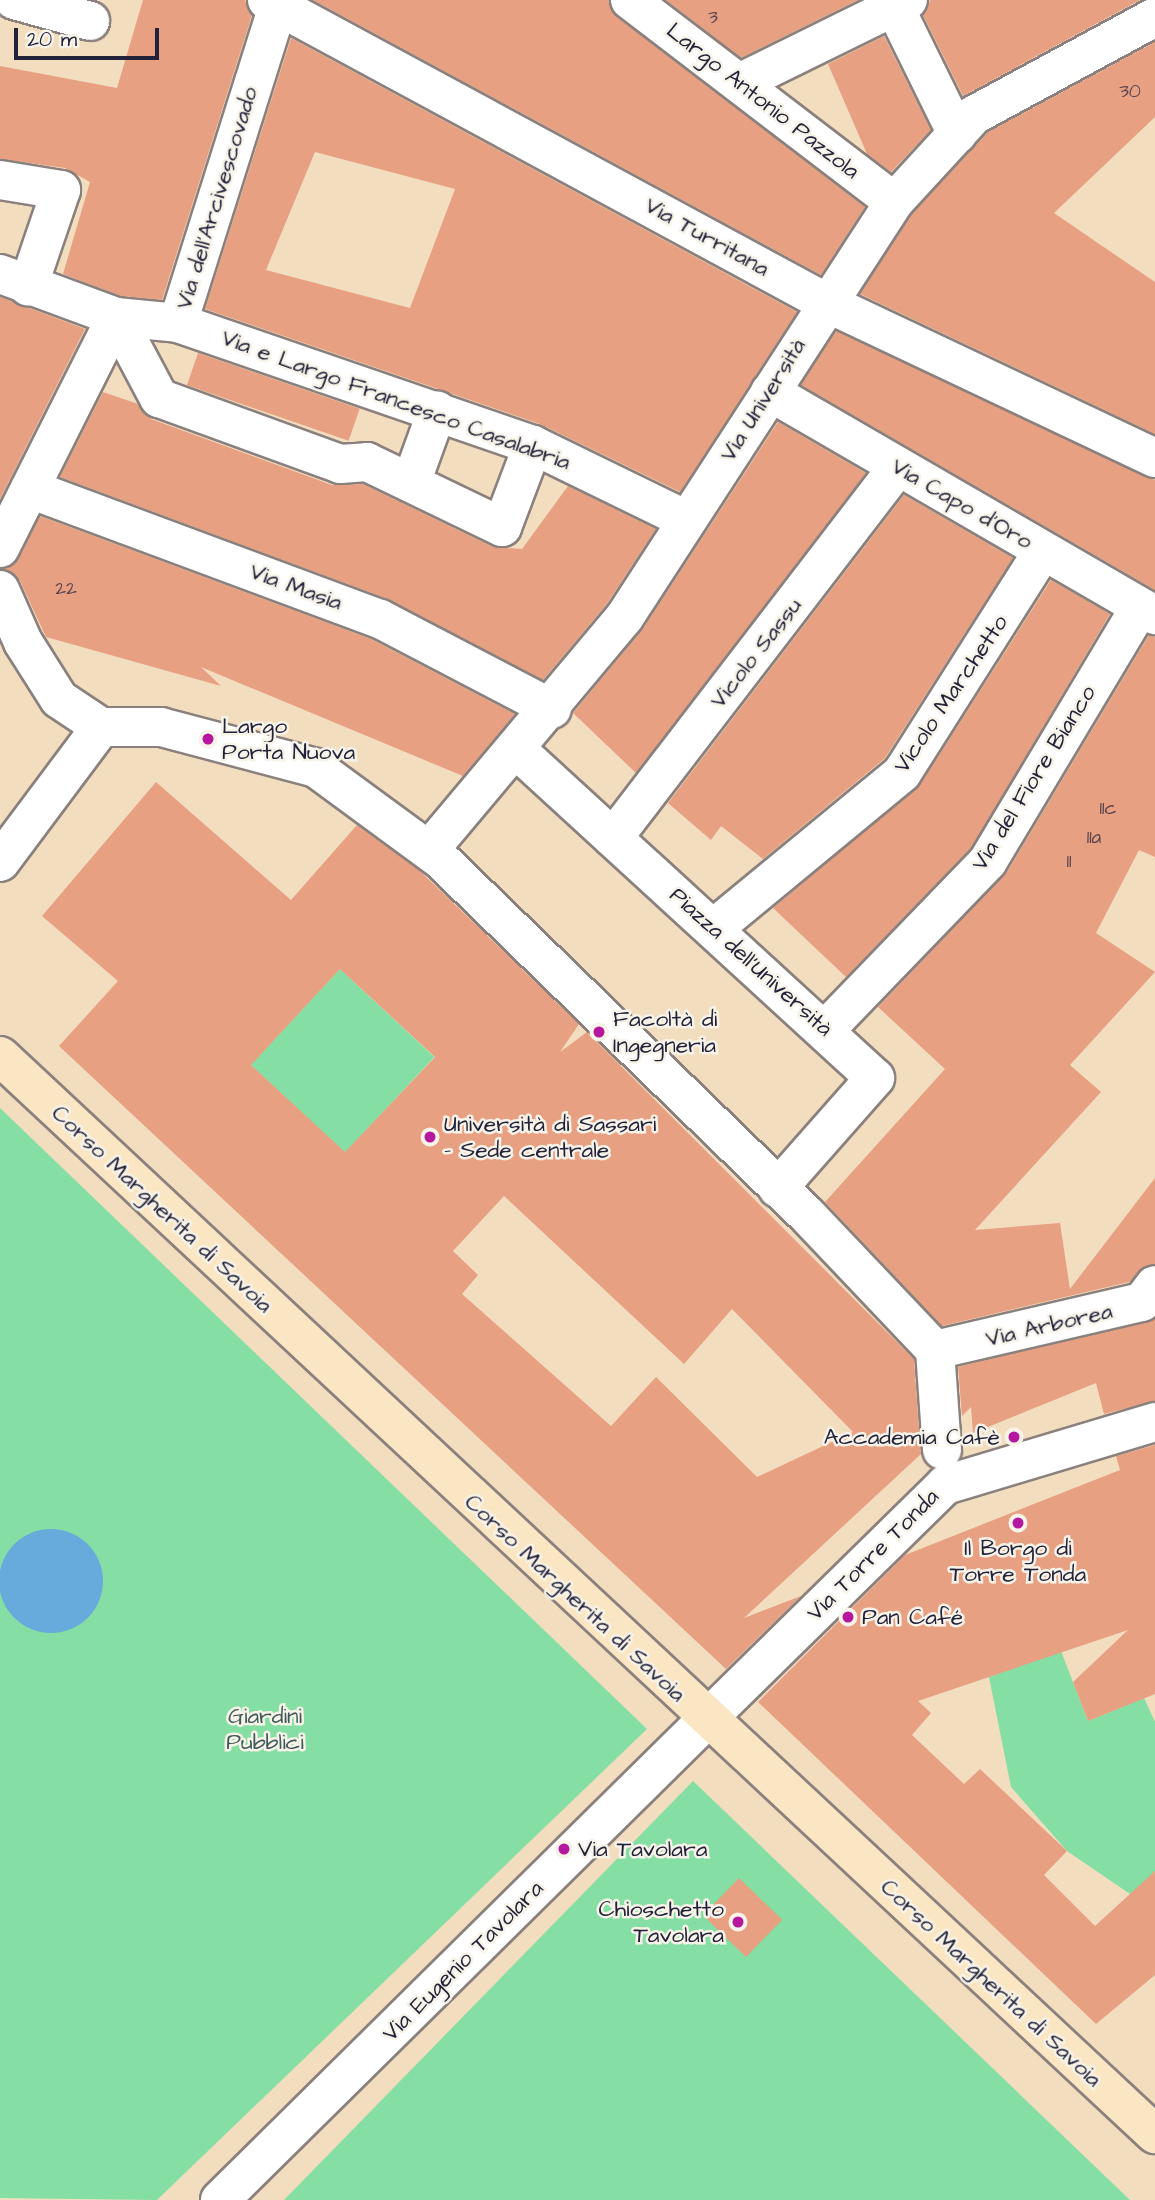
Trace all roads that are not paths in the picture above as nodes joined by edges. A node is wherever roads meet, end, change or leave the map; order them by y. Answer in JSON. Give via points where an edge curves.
{"nodes":[{"id":1,"x":14,"y":0,"type":"edge"},
{"id":2,"x":631,"y":0,"type":"edge"},
{"id":3,"x":273,"y":3,"type":"edge"},
{"id":4,"x":901,"y":3,"type":"edge"},
{"id":5,"x":1155,"y":18,"type":"edge"},
{"id":6,"x":90,"y":21,"type":"dead end"},
{"id":7,"x":741,"y":82,"type":"junction"},
{"id":8,"x":957,"y":134,"type":"junction"},
{"id":9,"x":0,"y":180,"type":"edge"},
{"id":10,"x":894,"y":202,"type":"junction"},
{"id":11,"x":14,"y":280,"type":"edge"},
{"id":12,"x":825,"y":302,"type":"junction"},
{"id":13,"x":116,"y":317,"type":"junction"},
{"id":14,"x":178,"y":323,"type":"junction"},
{"id":15,"x":770,"y":392,"type":"junction"},
{"id":16,"x":437,"y":411,"type":"junction"},
{"id":17,"x":533,"y":444,"type":"junction"},
{"id":18,"x":1155,"y":458,"type":"edge"},
{"id":19,"x":898,"y":467,"type":"junction"},
{"id":20,"x":411,"y":483,"type":"junction"},
{"id":21,"x":30,"y":489,"type":"junction"},
{"id":22,"x":687,"y":520,"type":"junction"},
{"id":23,"x":0,"y":548,"type":"edge"},
{"id":24,"x":1043,"y":551,"type":"junction"},
{"id":25,"x":0,"y":590,"type":"edge"},
{"id":26,"x":1148,"y":611,"type":"edge"},
{"id":27,"x":552,"y":709,"type":"junction"},
{"id":28,"x":101,"y":727,"type":"junction"},
{"id":29,"x":518,"y":751,"type":"junction"},
{"id":30,"x":613,"y":838,"type":"junction"},
{"id":31,"x":430,"y":849,"type":"junction"},
{"id":32,"x":0,"y":862,"type":"edge"},
{"id":33,"x":713,"y":929,"type":"junction"},
{"id":34,"x":827,"y":1028,"type":"junction"},
{"id":35,"x":0,"y":1056,"type":"edge"},
{"id":36,"x":778,"y":1188,"type":"junction"},
{"id":37,"x":1155,"y":1285,"type":"edge"},
{"id":38,"x":935,"y":1350,"type":"junction"},
{"id":39,"x":1155,"y":1422,"type":"edge"},
{"id":40,"x":944,"y":1468,"type":"junction"},
{"id":41,"x":705,"y":1721,"type":"junction"},
{"id":42,"x":1155,"y":2134,"type":"edge"},
{"id":43,"x":220,"y":2200,"type":"edge"}],
"edges":[{"from":1,"to":6,"type":"street"},
{"from":2,"to":7,"type":"street","name":"Largo Antonio Pazzola"},
{"from":3,"to":12,"type":"street","name":"Via Turritana"},
{"from":3,"to":14,"type":"street","name":"Via dell'Arcivescovado"},
{"from":4,"to":7,"type":"street"},
{"from":4,"to":8,"type":"street"},
{"from":5,"to":8,"type":"street","name":"Via Università","via":[[974,115]]},
{"from":7,"to":10,"type":"street","name":"Largo Antonio Pazzola"},
{"from":8,"to":10,"type":"street","name":"Via Università"},
{"from":9,"to":11,"type":"street","via":[[61,190]]},
{"from":10,"to":12,"type":"street","name":"Via Università"},
{"from":11,"to":13,"type":"street","name":"Via dell'Arcivescovado"},
{"from":12,"to":15,"type":"street","name":"Via Università"},
{"from":12,"to":18,"type":"street","name":"Via Turritana"},
{"from":13,"to":14,"type":"street","name":"Via dell'Arcivescovado"},
{"from":13,"to":20,"type":"street","via":[[159,398],[340,464],[367,462]]},
{"from":13,"to":21,"type":"street"},
{"from":14,"to":16,"type":"street","name":"Via e Largo Francesco Casalabria"},
{"from":15,"to":19,"type":"street","name":"Via Capo d'Oro"},
{"from":15,"to":22,"type":"street","name":"Via Università"},
{"from":16,"to":17,"type":"street","name":"Via e Largo Francesco Casalabria"},
{"from":16,"to":20,"type":"street"},
{"from":17,"to":20,"type":"street","via":[[502,527]]},
{"from":17,"to":22,"type":"street","name":"Via e Largo Francesco Casalabria"},
{"from":19,"to":24,"type":"street","name":"Via Capo d'Oro"},
{"from":19,"to":30,"type":"street","name":"Vicolo Sassu"},
{"from":21,"to":23,"type":"street"},
{"from":21,"to":27,"type":"street","name":"Via Masia","via":[[380,620]]},
{"from":22,"to":27,"type":"street","name":"Via Università","via":[[624,618]]},
{"from":24,"to":26,"type":"street","name":"Via Capo d'Oro"},
{"from":24,"to":33,"type":"street","name":"Vicolo Marchetto","via":[[902,772]]},
{"from":25,"to":28,"type":"street","via":[[23,642],[59,699]]},
{"from":26,"to":34,"type":"street","name":"Via del Fiore Bianco","via":[[988,861]]},
{"from":27,"to":29,"type":"street","name":"Via Università"},
{"from":28,"to":31,"type":"street","via":[[160,727],[316,768]]},
{"from":28,"to":32,"type":"street"},
{"from":29,"to":30,"type":"street","name":"Piazza dell'Università"},
{"from":29,"to":31,"type":"street","name":"Via Università"},
{"from":30,"to":33,"type":"street","name":"Piazza dell'Università"},
{"from":31,"to":36,"type":"street"},
{"from":33,"to":34,"type":"street","name":"Piazza dell'Università"},
{"from":34,"to":36,"type":"street","name":"Piazza dell'Università","via":[[874,1078]]},
{"from":35,"to":41,"type":"main road","name":"Corso Margherita di Savoia"},
{"from":36,"to":38,"type":"street"},
{"from":37,"to":38,"type":"street","name":"Via Arborea","via":[[1142,1302]]},
{"from":38,"to":40,"type":"street"},
{"from":39,"to":40,"type":"street","name":"Via Torre Tonda"},
{"from":40,"to":41,"type":"street","name":"Via Torre Tonda"},
{"from":41,"to":42,"type":"main road","name":"Corso Margherita di Savoia"},
{"from":41,"to":43,"type":"street","name":"Via Eugenio Tavolara"}]}
